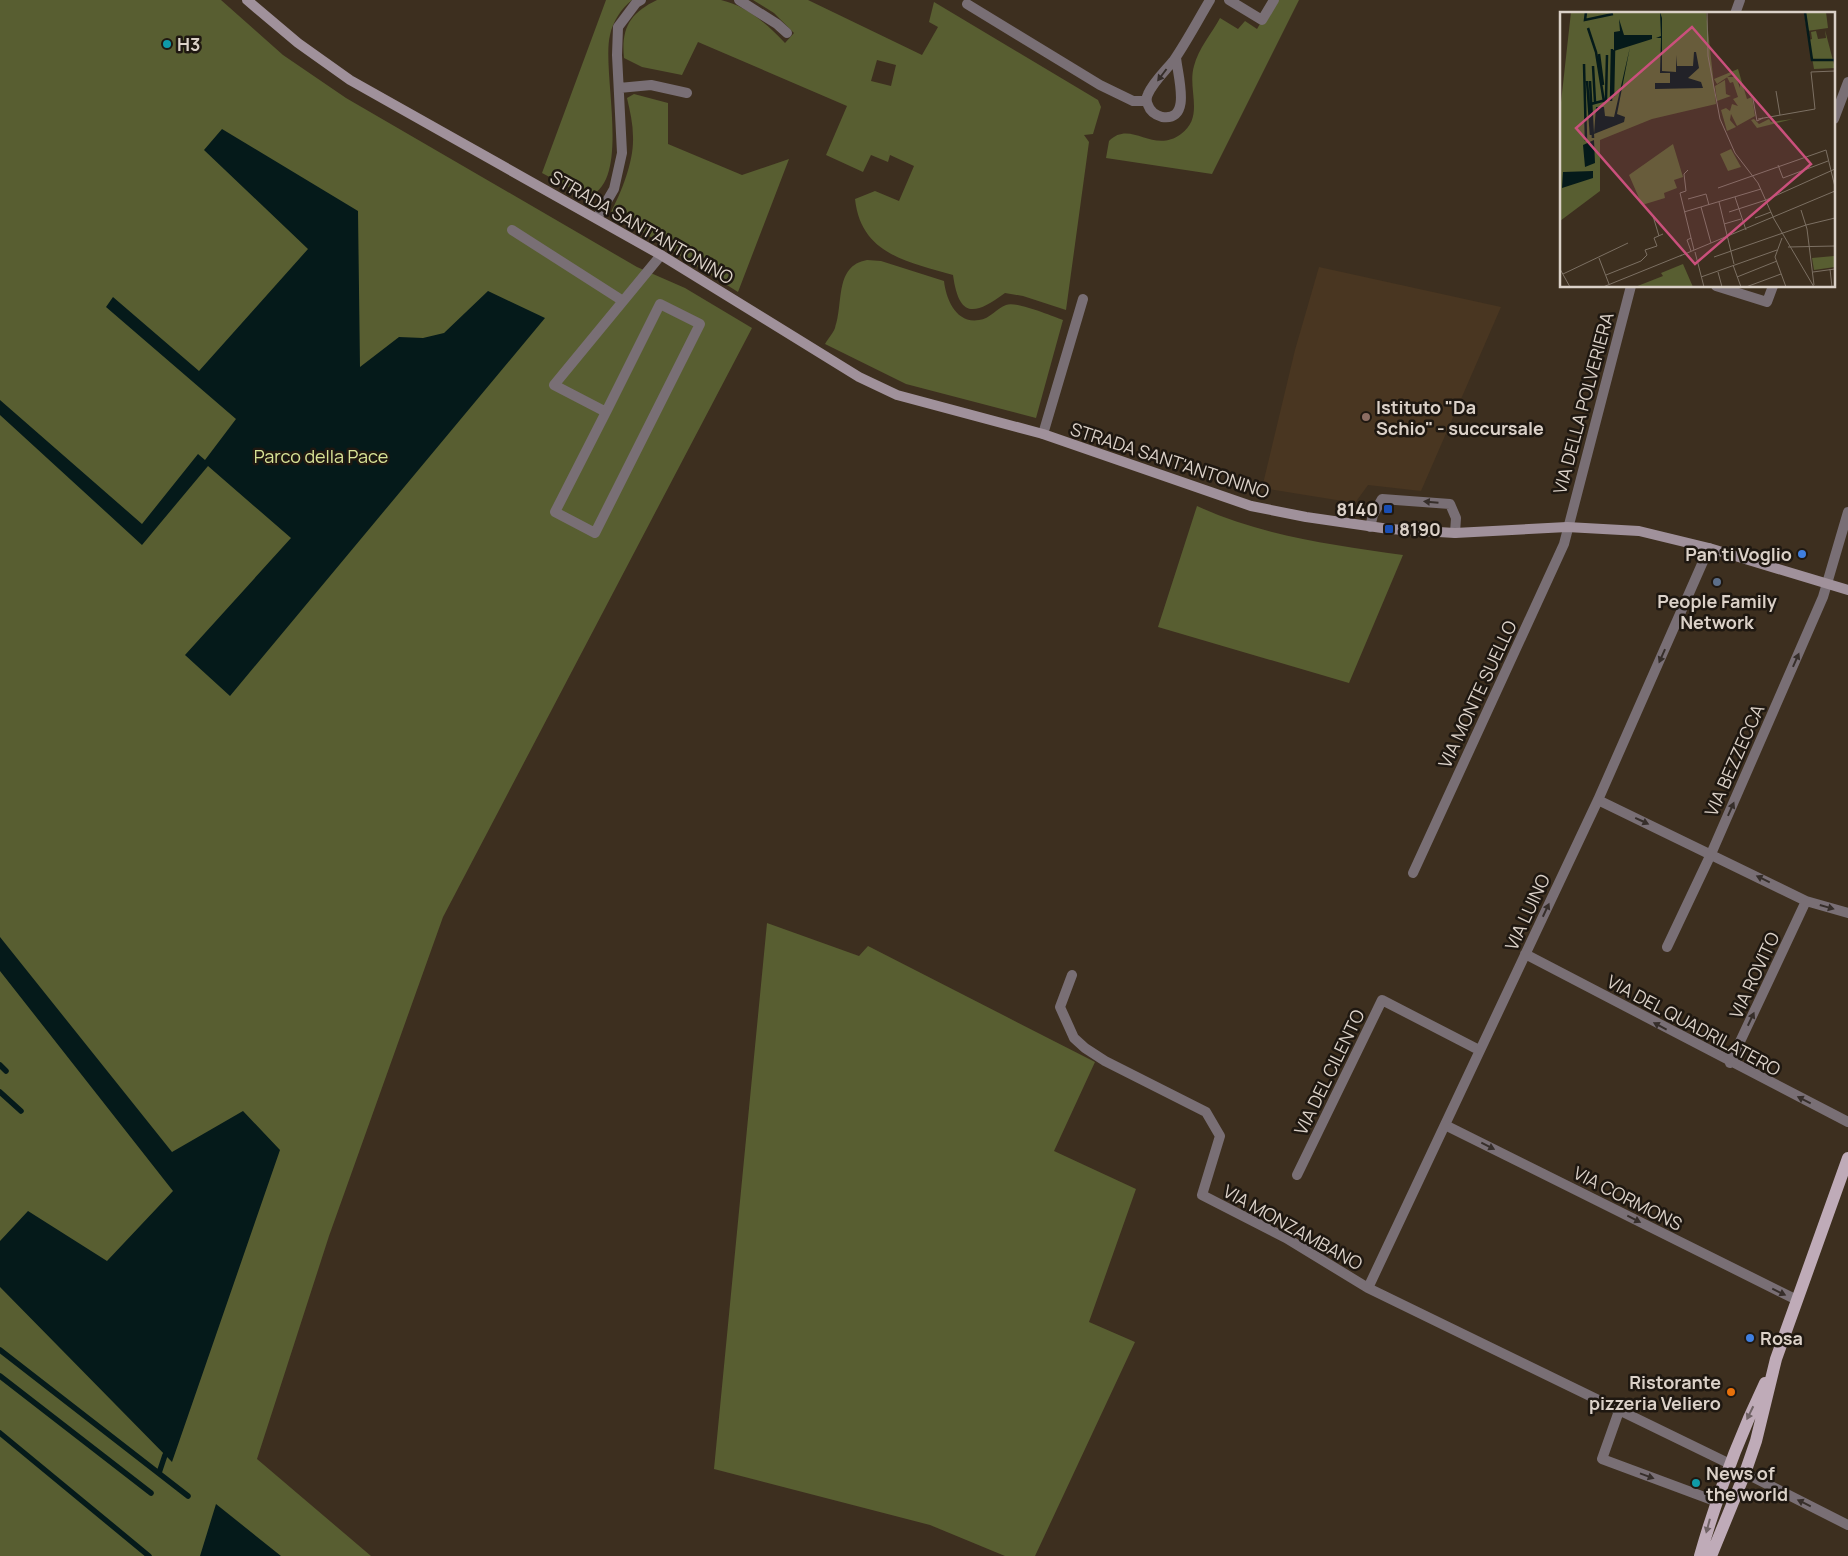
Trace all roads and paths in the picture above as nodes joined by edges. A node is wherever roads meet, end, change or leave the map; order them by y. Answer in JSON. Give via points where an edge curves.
{"nodes":[{"id":1,"x":247,"y":0,"type":"edge"},
{"id":2,"x":641,"y":0,"type":"edge"},
{"id":3,"x":739,"y":0,"type":"edge"},
{"id":4,"x":1210,"y":0,"type":"edge"},
{"id":5,"x":1229,"y":0,"type":"edge"},
{"id":6,"x":1274,"y":0,"type":"edge"},
{"id":7,"x":1740,"y":0,"type":"edge"},
{"id":8,"x":967,"y":4,"type":"dead end"},
{"id":9,"x":1736,"y":12,"type":"edge"},
{"id":10,"x":787,"y":34,"type":"dead end"},
{"id":11,"x":1176,"y":57,"type":"junction"},
{"id":12,"x":1848,"y":82,"type":"edge"},
{"id":13,"x":619,"y":88,"type":"junction"},
{"id":14,"x":686,"y":93,"type":"dead end"},
{"id":15,"x":1146,"y":101,"type":"junction"},
{"id":16,"x":1836,"y":114,"type":"edge"},
{"id":17,"x":597,"y":218,"type":"junction"},
{"id":18,"x":512,"y":230,"type":"dead end"},
{"id":19,"x":662,"y":255,"type":"junction"},
{"id":20,"x":1629,"y":288,"type":"edge"},
{"id":21,"x":1722,"y":288,"type":"edge"},
{"id":22,"x":1772,"y":288,"type":"edge"},
{"id":23,"x":1083,"y":299,"type":"dead end"},
{"id":24,"x":623,"y":301,"type":"junction"},
{"id":25,"x":606,"y":412,"type":"junction"},
{"id":26,"x":1043,"y":434,"type":"junction"},
{"id":27,"x":1848,"y":512,"type":"edge"},
{"id":28,"x":1370,"y":527,"type":"junction"},
{"id":29,"x":1567,"y":527,"type":"junction"},
{"id":30,"x":1455,"y":533,"type":"junction"},
{"id":31,"x":1709,"y":548,"type":"junction"},
{"id":32,"x":1828,"y":584,"type":"junction"},
{"id":33,"x":1848,"y":590,"type":"edge"},
{"id":34,"x":1598,"y":800,"type":"junction"},
{"id":35,"x":1711,"y":854,"type":"junction"},
{"id":36,"x":1412,"y":872,"type":"dead end"},
{"id":37,"x":1806,"y":901,"type":"junction"},
{"id":38,"x":1848,"y":913,"type":"edge"},
{"id":39,"x":1667,"y":947,"type":"dead end"},
{"id":40,"x":1525,"y":954,"type":"junction"},
{"id":41,"x":1072,"y":975,"type":"dead end"},
{"id":42,"x":1479,"y":1050,"type":"junction"},
{"id":43,"x":1730,"y":1063,"type":"junction"},
{"id":44,"x":1848,"y":1122,"type":"edge"},
{"id":45,"x":1445,"y":1124,"type":"junction"},
{"id":46,"x":1848,"y":1158,"type":"edge"},
{"id":47,"x":1297,"y":1175,"type":"dead end"},
{"id":48,"x":1368,"y":1288,"type":"junction"},
{"id":49,"x":1797,"y":1300,"type":"junction"},
{"id":50,"x":1776,"y":1359,"type":"junction"},
{"id":51,"x":1619,"y":1410,"type":"junction"},
{"id":52,"x":1730,"y":1464,"type":"junction"},
{"id":53,"x":1745,"y":1473,"type":"junction"},
{"id":54,"x":1715,"y":1501,"type":"junction"},
{"id":55,"x":1848,"y":1525,"type":"edge"},
{"id":56,"x":1700,"y":1556,"type":"edge"},
{"id":57,"x":1711,"y":1556,"type":"edge"}],
"edges":[{"from":1,"to":17,"type":"main road","name":"STRADA SANT'ANTONINO","via":[[298,44],[350,80]]},
{"from":2,"to":13,"type":"street","via":[[618,27]]},
{"from":3,"to":10,"type":"street"},
{"from":4,"to":11,"type":"street"},
{"from":5,"to":6,"type":"street","via":[[1262,20]]},
{"from":7,"to":9,"type":"street"},
{"from":8,"to":15,"type":"street","via":[[1100,85],[1133,101]]},
{"from":11,"to":15,"type":"street","one_way":true,"via":[[1148,93]]},
{"from":11,"to":15,"type":"street","via":[[1181,106],[1175,114],[1157,116]]},
{"from":12,"to":16,"type":"street"},
{"from":13,"to":14,"type":"street","via":[[651,85]]},
{"from":13,"to":17,"type":"street","via":[[622,153],[614,189]]},
{"from":17,"to":19,"type":"main road","name":"STRADA SANT'ANTONINO"},
{"from":18,"to":24,"type":"street"},
{"from":19,"to":24,"type":"street"},
{"from":19,"to":26,"type":"main road","name":"STRADA SANT'ANTONINO","via":[[859,377],[890,392]]},
{"from":20,"to":29,"type":"street","name":"VIA DELLA POLVERIERA"},
{"from":21,"to":22,"type":"street","via":[[1767,302]]},
{"from":23,"to":26,"type":"street","name":"STRADA SANT'ANTONINO"},
{"from":24,"to":25,"type":"street","via":[[554,385]]},
{"from":25,"to":25,"type":"street","via":[[555,512],[595,533],[700,324],[660,304]]},
{"from":26,"to":28,"type":"main road","name":"STRADA SANT'ANTONINO","via":[[1251,506]]},
{"from":27,"to":32,"type":"street","name":"VIA BEZZECCA"},
{"from":28,"to":30,"type":"main road","name":"STRADA SANT'ANTONINO"},
{"from":30,"to":28,"type":"street","one_way":true,"via":[[1456,518],[1450,504],[1382,499]]},
{"from":29,"to":30,"type":"main road","name":"STRADA SANT'ANTONINO"},
{"from":29,"to":31,"type":"main road","name":"STRADA SANT'ANTONINO","via":[[1639,531]]},
{"from":29,"to":36,"type":"street","name":"VIA MONTE SUELLO","via":[[1564,544]]},
{"from":31,"to":32,"type":"main road","name":"STRADA SANT'ANTONINO"},
{"from":31,"to":34,"type":"street","name":"VIA LUINO","one_way":true},
{"from":32,"to":33,"type":"main road","name":"STRADA SANT'ANTONINO"},
{"from":35,"to":32,"type":"street","name":"VIA BEZZECCA","one_way":true},
{"from":34,"to":35,"type":"street","one_way":true},
{"from":40,"to":34,"type":"street","name":"VIA LUINO","one_way":true},
{"from":37,"to":35,"type":"street","one_way":true},
{"from":35,"to":39,"type":"street","name":"VIA BEZZECCA"},
{"from":37,"to":38,"type":"street","one_way":true},
{"from":43,"to":37,"type":"street","name":"VIA ROVITO","one_way":true},
{"from":40,"to":42,"type":"street","name":"VIA LUINO"},
{"from":43,"to":40,"type":"street","name":"VIA DEL QUADRILATERO","one_way":true},
{"from":41,"to":48,"type":"street","name":"VIA MONZAMBANO","via":[[1060,1007],[1074,1038],[1105,1061],[1206,1112],[1220,1136],[1202,1196],[1286,1238]]},
{"from":42,"to":45,"type":"street","name":"VIA LUINO"},
{"from":42,"to":47,"type":"street","name":"VIA DEL CILENTO","via":[[1382,1000]]},
{"from":44,"to":43,"type":"street","name":"VIA DEL QUADRILATERO","one_way":true},
{"from":45,"to":48,"type":"street","name":"VIA LUINO"},
{"from":45,"to":49,"type":"street","name":"VIA CORMONS","one_way":true},
{"from":46,"to":49,"type":"main road"},
{"from":48,"to":51,"type":"street","name":"VIA MONZAMBANO"},
{"from":49,"to":50,"type":"main road"},
{"from":50,"to":52,"type":"main road","one_way":true},
{"from":50,"to":53,"type":"main road"},
{"from":51,"to":52,"type":"street","name":"VIA MONZAMBANO"},
{"from":51,"to":54,"type":"street","one_way":true,"via":[[1602,1460]]},
{"from":52,"to":54,"type":"main road"},
{"from":55,"to":53,"type":"street","one_way":true},
{"from":53,"to":57,"type":"main road"},
{"from":54,"to":56,"type":"main road","one_way":true}]}
